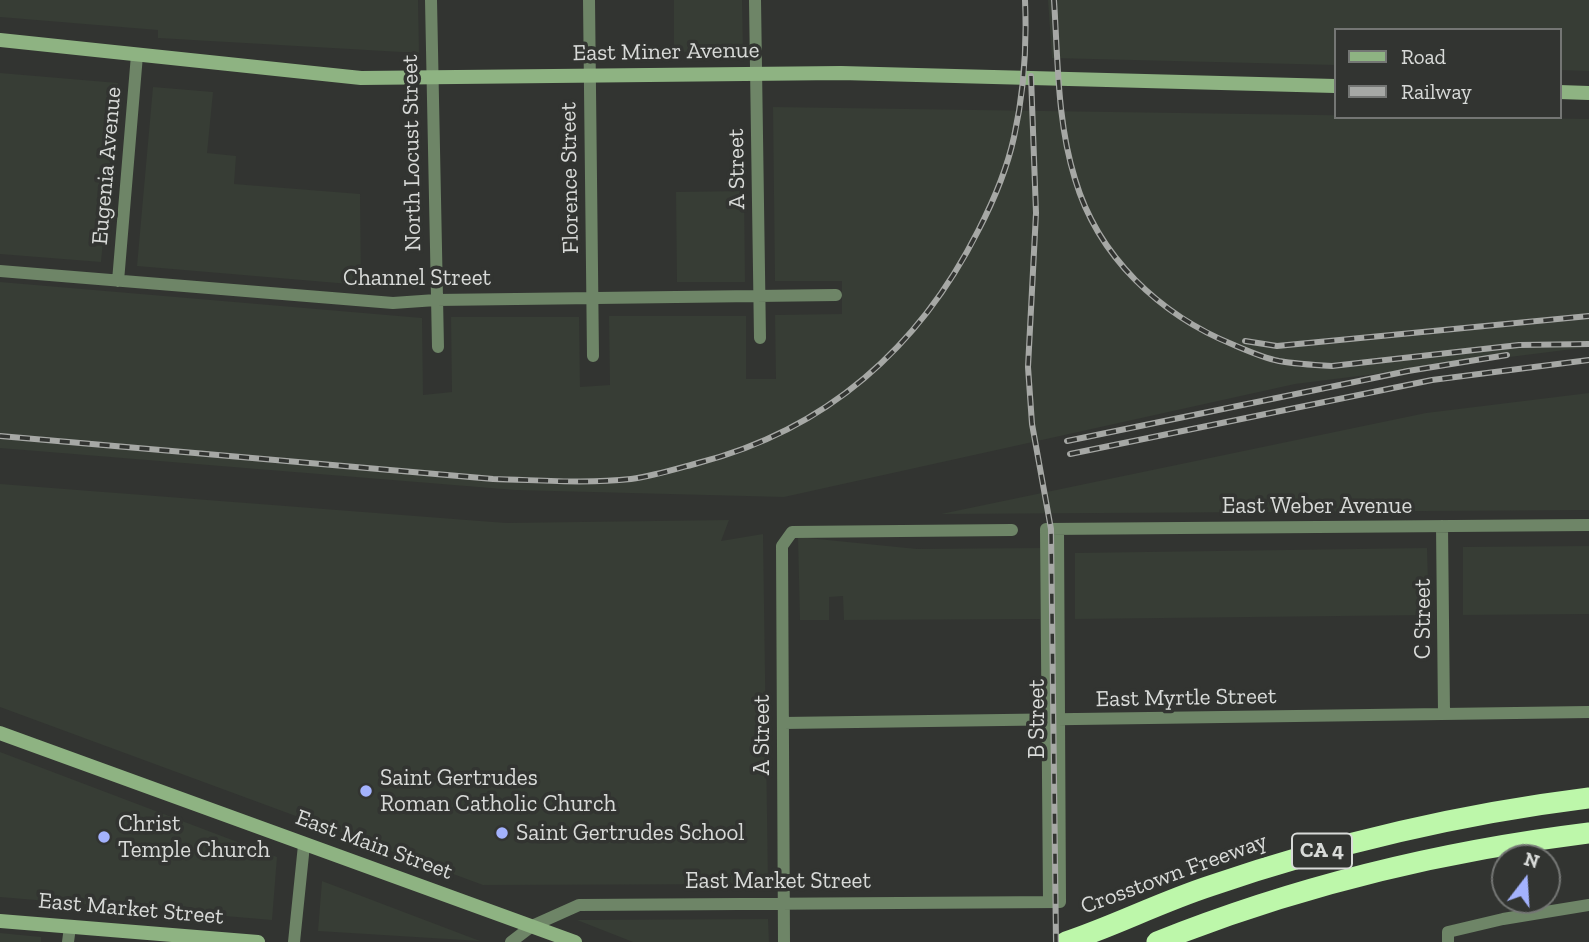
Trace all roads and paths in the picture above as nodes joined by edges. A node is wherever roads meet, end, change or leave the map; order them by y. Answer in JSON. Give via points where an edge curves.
{"nodes":[{"id":1,"x":431,"y":0,"type":"edge"},
{"id":2,"x":589,"y":0,"type":"edge"},
{"id":3,"x":755,"y":0,"type":"edge"},
{"id":4,"x":0,"y":40,"type":"edge"},
{"id":5,"x":137,"y":55,"type":"junction"},
{"id":6,"x":757,"y":74,"type":"junction"},
{"id":7,"x":590,"y":75,"type":"junction"},
{"id":8,"x":432,"y":79,"type":"junction"},
{"id":9,"x":1334,"y":86,"type":"edge"},
{"id":10,"x":1561,"y":92,"type":"edge"},
{"id":11,"x":1589,"y":93,"type":"edge"},
{"id":12,"x":0,"y":271,"type":"edge"},
{"id":13,"x":118,"y":281,"type":"junction"},
{"id":14,"x":836,"y":295,"type":"dead end"},
{"id":15,"x":759,"y":296,"type":"junction"},
{"id":16,"x":593,"y":298,"type":"junction"},
{"id":17,"x":436,"y":300,"type":"junction"},
{"id":18,"x":760,"y":338,"type":"dead end"},
{"id":19,"x":438,"y":347,"type":"dead end"},
{"id":20,"x":593,"y":356,"type":"dead end"},
{"id":21,"x":1589,"y":525,"type":"edge"},
{"id":22,"x":1442,"y":526,"type":"junction"},
{"id":23,"x":1052,"y":529,"type":"joint"},
{"id":24,"x":1012,"y":530,"type":"dead end"},
{"id":25,"x":1589,"y":712,"type":"edge"},
{"id":26,"x":1444,"y":713,"type":"junction"},
{"id":27,"x":1053,"y":721,"type":"junction"},
{"id":28,"x":783,"y":723,"type":"junction"},
{"id":29,"x":0,"y":733,"type":"edge"},
{"id":30,"x":1589,"y":798,"type":"edge"},
{"id":31,"x":1589,"y":833,"type":"edge"},
{"id":32,"x":304,"y":845,"type":"junction"},
{"id":33,"x":1055,"y":902,"type":"joint"},
{"id":34,"x":784,"y":905,"type":"junction"},
{"id":35,"x":1589,"y":905,"type":"edge"},
{"id":36,"x":0,"y":921,"type":"edge"},
{"id":37,"x":532,"y":926,"type":"junction"},
{"id":38,"x":69,"y":935,"type":"edge"},
{"id":39,"x":1448,"y":937,"type":"edge"},
{"id":40,"x":258,"y":942,"type":"edge"},
{"id":41,"x":294,"y":942,"type":"edge"},
{"id":42,"x":512,"y":942,"type":"edge"},
{"id":43,"x":575,"y":942,"type":"edge"},
{"id":44,"x":784,"y":942,"type":"edge"},
{"id":45,"x":1066,"y":942,"type":"edge"},
{"id":46,"x":1157,"y":942,"type":"edge"}],
"edges":[{"from":1,"to":8,"type":"street","name":"North Locust Street"},
{"from":2,"to":7,"type":"street","name":"Florence Street"},
{"from":3,"to":6,"type":"street","name":"A Street"},
{"from":4,"to":5,"type":"street","name":"East Miner Avenue"},
{"from":5,"to":8,"type":"street","name":"East Miner Avenue","via":[[361,78]]},
{"from":5,"to":13,"type":"street","name":"Eugenia Avenue"},
{"from":6,"to":7,"type":"street","name":"East Miner Avenue"},
{"from":6,"to":9,"type":"street","name":"East Miner Avenue"},
{"from":6,"to":15,"type":"street","name":"A Street"},
{"from":7,"to":8,"type":"street","name":"East Miner Avenue"},
{"from":7,"to":16,"type":"street","name":"Florence Street"},
{"from":8,"to":17,"type":"street","name":"North Locust Street"},
{"from":10,"to":11,"type":"street"},
{"from":12,"to":13,"type":"street","name":"Channel Street"},
{"from":13,"to":17,"type":"street","name":"Channel Street","via":[[361,302]]},
{"from":14,"to":15,"type":"street","name":"Channel Street"},
{"from":15,"to":16,"type":"street","name":"Channel Street"},
{"from":15,"to":18,"type":"street","name":"A Street"},
{"from":16,"to":17,"type":"street","name":"Channel Street"},
{"from":16,"to":20,"type":"street","name":"Florence Street"},
{"from":17,"to":19,"type":"street","name":"North Locust Street"},
{"from":21,"to":22,"type":"street","name":"East Weber Avenue"},
{"from":22,"to":23,"type":"street","name":"East Weber Avenue"},
{"from":22,"to":26,"type":"street","name":"C Street"},
{"from":23,"to":27,"type":"street","name":"B Street"},
{"from":24,"to":28,"type":"street","name":"A Street","via":[[792,531],[782,546]]},
{"from":25,"to":26,"type":"street","name":"East Myrtle Street"},
{"from":26,"to":27,"type":"street","name":"East Myrtle Street"},
{"from":27,"to":28,"type":"street","name":"East Myrtle Street"},
{"from":27,"to":33,"type":"street","name":"B Street"},
{"from":28,"to":34,"type":"street","name":"A Street"},
{"from":29,"to":32,"type":"street","name":"East Main Street"},
{"from":30,"to":45,"type":"highway","name":"Crosstown Freeway","number":"CA 4","via":[[1481,814],[1333,847],[1208,886]]},
{"from":31,"to":46,"type":"highway","number":"CA 4","via":[[1487,849],[1355,878]]},
{"from":32,"to":37,"type":"street","name":"East Main Street"},
{"from":32,"to":41,"type":"street"},
{"from":33,"to":34,"type":"street","name":"East Market Street"},
{"from":34,"to":37,"type":"street","name":"East Market Street","via":[[579,905]]},
{"from":34,"to":44,"type":"street","name":"A Street"},
{"from":35,"to":39,"type":"street","via":[[1503,919]]},
{"from":36,"to":38,"type":"street","name":"East Market Street"},
{"from":37,"to":42,"type":"street","name":"East Market Street"},
{"from":37,"to":43,"type":"street","name":"East Main Street"},
{"from":38,"to":40,"type":"street","name":"East Market Street"}]}
